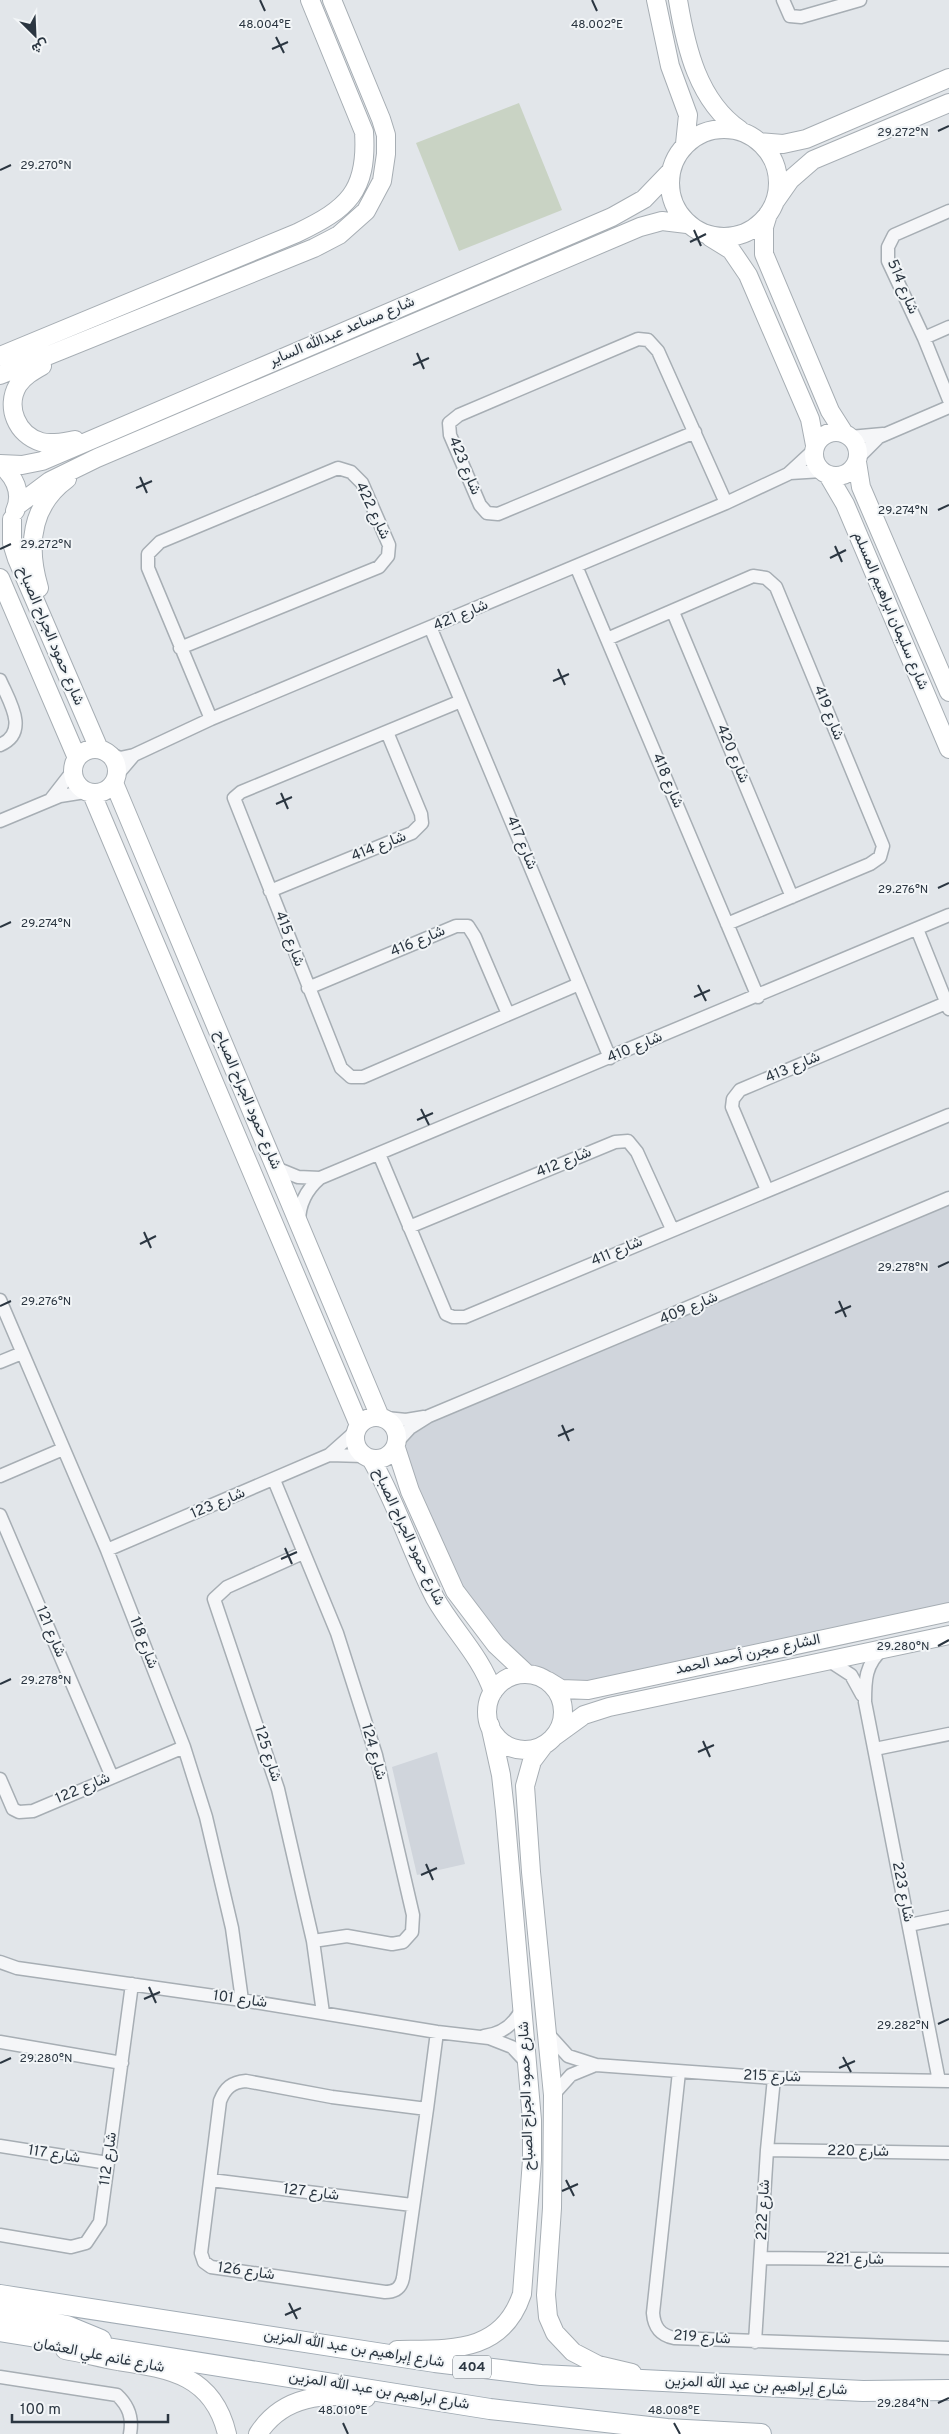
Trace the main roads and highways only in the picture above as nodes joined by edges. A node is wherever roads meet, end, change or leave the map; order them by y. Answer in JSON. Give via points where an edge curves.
{"nodes":[{"id":1,"x":0,"y":2295,"type":"edge"},
{"id":2,"x":0,"y":2312,"type":"edge"},
{"id":3,"x":0,"y":2332,"type":"edge"},
{"id":4,"x":122,"y":2351,"type":"junction"},
{"id":5,"x":949,"y":2390,"type":"edge"},
{"id":6,"x":759,"y":2434,"type":"edge"}],
"edges":[{"from":1,"to":5,"type":"main road","name":"شارع إبراهيم بن عبد الله المزين","number":"404","via":[[532,2374],[863,2391]]},
{"from":2,"to":4,"type":"main road","via":[[67,2326]]},
{"from":3,"to":4,"type":"main road","name":"شارع ابراهيم بن عبد الله المزين"},
{"from":4,"to":6,"type":"main road","name":"شارع ابراهيم بن عبد الله المزين","via":[[542,2415]]}]}
